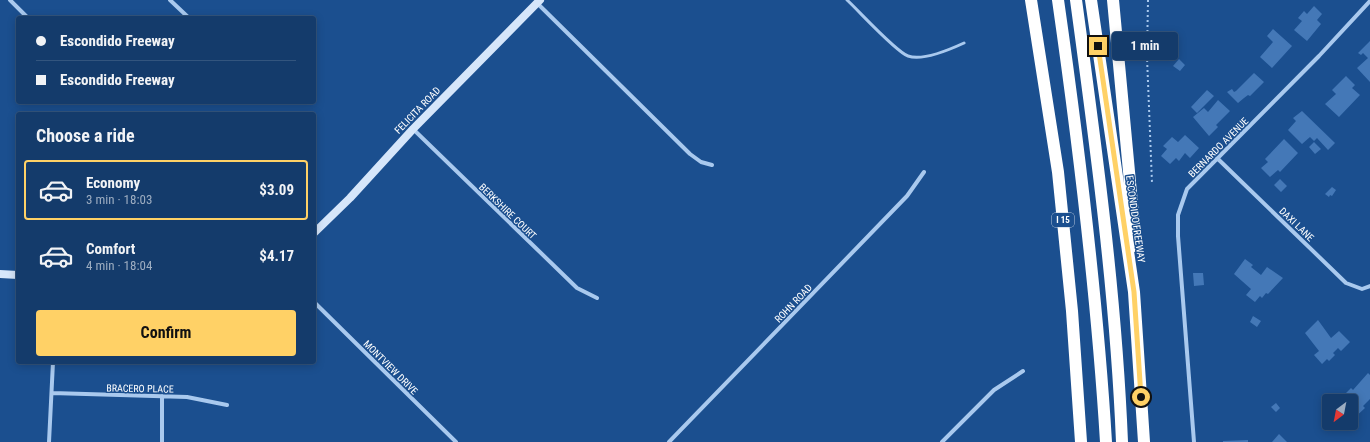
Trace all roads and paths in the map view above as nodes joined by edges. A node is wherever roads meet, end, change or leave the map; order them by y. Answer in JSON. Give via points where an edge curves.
{"nodes":[{"id":1,"x":170,"y":0,"type":"edge"},
{"id":2,"x":847,"y":0,"type":"edge"},
{"id":3,"x":1031,"y":0,"type":"edge"},
{"id":4,"x":1058,"y":0,"type":"edge"},
{"id":5,"x":1076,"y":0,"type":"edge"},
{"id":6,"x":1091,"y":0,"type":"edge"},
{"id":7,"x":1113,"y":0,"type":"edge"},
{"id":8,"x":1148,"y":0,"type":"edge"},
{"id":9,"x":13,"y":1,"type":"edge"},
{"id":10,"x":1370,"y":1,"type":"edge"},
{"id":11,"x":538,"y":2,"type":"edge"},
{"id":12,"x":26,"y":16,"type":"edge"},
{"id":13,"x":187,"y":16,"type":"edge"},
{"id":14,"x":964,"y":43,"type":"dead end"},
{"id":15,"x":412,"y":129,"type":"junction"},
{"id":16,"x":1218,"y":159,"type":"junction"},
{"id":17,"x":712,"y":164,"type":"dead end"},
{"id":18,"x":924,"y":172,"type":"dead end"},
{"id":19,"x":1152,"y":183,"type":"dead end"},
{"id":20,"x":316,"y":231,"type":"edge"},
{"id":21,"x":0,"y":274,"type":"edge"},
{"id":22,"x":16,"y":275,"type":"edge"},
{"id":23,"x":1370,"y":286,"type":"edge"},
{"id":24,"x":1134,"y":292,"type":"junction"},
{"id":25,"x":597,"y":298,"type":"dead end"},
{"id":26,"x":316,"y":304,"type":"edge"},
{"id":27,"x":53,"y":364,"type":"edge"},
{"id":28,"x":1023,"y":371,"type":"dead end"},
{"id":29,"x":52,"y":393,"type":"junction"},
{"id":30,"x":162,"y":396,"type":"junction"},
{"id":31,"x":227,"y":405,"type":"dead end"},
{"id":32,"x":49,"y":442,"type":"edge"},
{"id":33,"x":162,"y":442,"type":"edge"},
{"id":34,"x":456,"y":442,"type":"edge"},
{"id":35,"x":669,"y":442,"type":"edge"},
{"id":36,"x":942,"y":442,"type":"edge"},
{"id":37,"x":1081,"y":442,"type":"edge"},
{"id":38,"x":1106,"y":442,"type":"edge"},
{"id":39,"x":1122,"y":442,"type":"edge"},
{"id":40,"x":1144,"y":442,"type":"edge"},
{"id":41,"x":1194,"y":442,"type":"edge"}],
"edges":[{"from":1,"to":13,"type":"street"},
{"from":2,"to":14,"type":"lane","via":[[907,56],[936,53]]},
{"from":3,"to":37,"type":"highway","number":"I 15","via":[[1058,172],[1072,311]]},
{"from":4,"to":38,"type":"highway","via":[[1070,78],[1101,354]]},
{"from":5,"to":39,"type":"highway","via":[[1111,281]]},
{"from":6,"to":24,"type":"highway","name":"ESCONDIDO FREEWAY"},
{"from":7,"to":24,"type":"highway","via":[[1134,225]]},
{"from":8,"to":19,"type":"path","via":[[1147,57]]},
{"from":9,"to":12,"type":"street"},
{"from":10,"to":16,"type":"street","name":"BERNARDO AVENUE"},
{"from":11,"to":15,"type":"main road","name":"FELICITA ROAD"},
{"from":11,"to":17,"type":"street","name":"FELICITA ROAD","via":[[690,154],[701,162]]},
{"from":15,"to":20,"type":"main road","name":"FELICITA ROAD","via":[[350,198]]},
{"from":15,"to":25,"type":"street","name":"BERKSHIRE COURT","via":[[577,288]]},
{"from":16,"to":23,"type":"street","name":"DAXI LANE","via":[[1346,283],[1362,289]]},
{"from":16,"to":41,"type":"street","name":"BERNARDO AVENUE","via":[[1187,189],[1178,215]]},
{"from":18,"to":35,"type":"street","name":"ROHN ROAD","via":[[907,196]]},
{"from":21,"to":22,"type":"main road"},
{"from":24,"to":40,"type":"highway","name":"ESCONDIDO FREEWAY"},
{"from":26,"to":34,"type":"street","name":"MONTVIEW DRIVE"},
{"from":27,"to":29,"type":"street"},
{"from":28,"to":36,"type":"street","via":[[994,390]]},
{"from":29,"to":30,"type":"street","name":"BRACERO PLACE"},
{"from":29,"to":32,"type":"street"},
{"from":30,"to":31,"type":"street","name":"BRACERO PLACE","via":[[187,397]]},
{"from":30,"to":33,"type":"street"}]}
